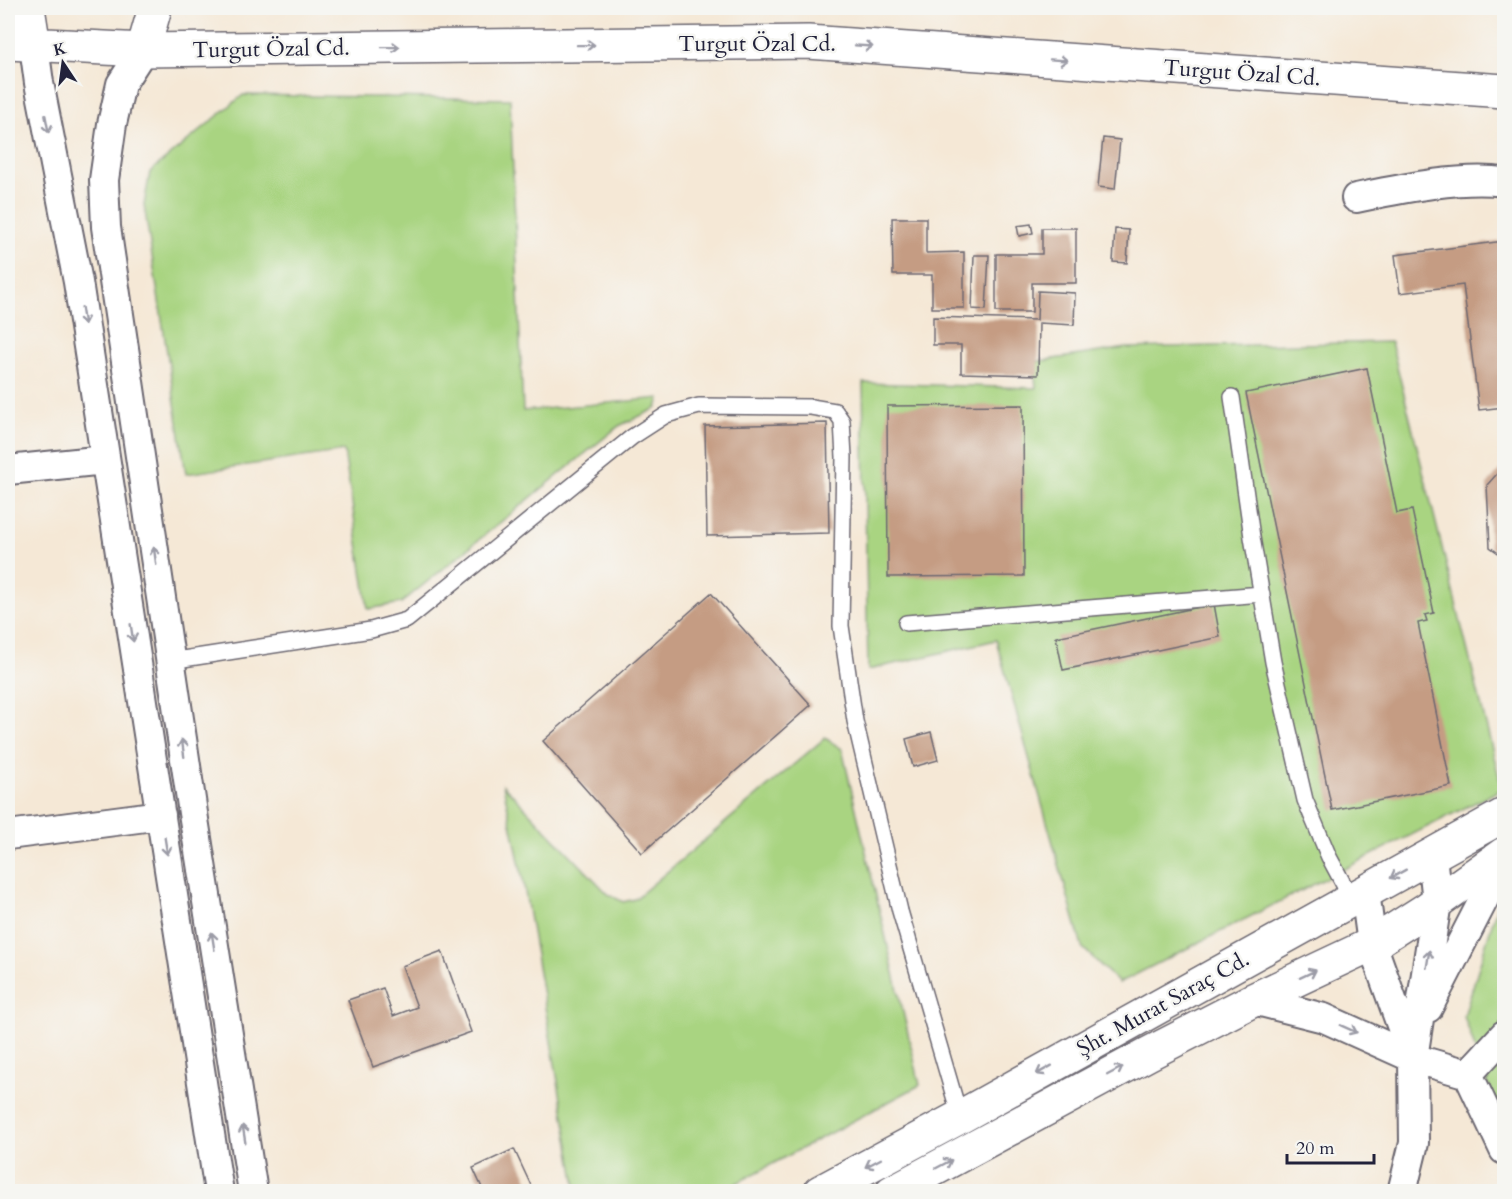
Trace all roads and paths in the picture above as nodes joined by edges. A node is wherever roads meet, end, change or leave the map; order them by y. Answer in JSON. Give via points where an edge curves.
{"nodes":[{"id":1,"x":28,"y":8,"type":"edge"},
{"id":2,"x":155,"y":8,"type":"edge"},
{"id":3,"x":21,"y":44,"type":"edge"},
{"id":4,"x":143,"y":50,"type":"junction"},
{"id":5,"x":1504,"y":91,"type":"edge"},
{"id":6,"x":1504,"y":182,"type":"edge"},
{"id":7,"x":1356,"y":198,"type":"dead end"},
{"id":8,"x":1232,"y":397,"type":"dead end"},
{"id":9,"x":105,"y":460,"type":"junction"},
{"id":10,"x":8,"y":470,"type":"edge"},
{"id":11,"x":1262,"y":594,"type":"junction"},
{"id":12,"x":906,"y":623,"type":"dead end"},
{"id":13,"x":170,"y":662,"type":"junction"},
{"id":14,"x":1504,"y":814,"type":"edge"},
{"id":15,"x":161,"y":815,"type":"junction"},
{"id":16,"x":8,"y":835,"type":"edge"},
{"id":17,"x":1504,"y":854,"type":"edge"},
{"id":18,"x":1432,"y":855,"type":"junction"},
{"id":19,"x":1504,"y":860,"type":"edge"},
{"id":20,"x":1359,"y":896,"type":"junction"},
{"id":21,"x":1437,"y":902,"type":"junction"},
{"id":22,"x":1372,"y":944,"type":"junction"},
{"id":23,"x":1253,"y":1000,"type":"junction"},
{"id":24,"x":1417,"y":1028,"type":"junction"},
{"id":25,"x":1504,"y":1035,"type":"edge"},
{"id":26,"x":1413,"y":1058,"type":"junction"},
{"id":27,"x":1468,"y":1074,"type":"junction"},
{"id":28,"x":960,"y":1117,"type":"junction"},
{"id":29,"x":1504,"y":1150,"type":"edge"},
{"id":30,"x":1404,"y":1184,"type":"edge"},
{"id":31,"x":219,"y":1191,"type":"edge"},
{"id":32,"x":253,"y":1191,"type":"edge"},
{"id":33,"x":820,"y":1191,"type":"edge"},
{"id":34,"x":892,"y":1191,"type":"edge"}],
"edges":[{"from":1,"to":3,"type":"main road"},
{"from":2,"to":4,"type":"main road"},
{"from":3,"to":4,"type":"main road","name":"Turgut Özal Cd."},
{"from":3,"to":9,"type":"street","one_way":true,"via":[[39,83],[78,282]]},
{"from":4,"to":5,"type":"main road","name":"Turgut Özal Cd.","one_way":true,"via":[[808,42]]},
{"from":13,"to":4,"type":"street","one_way":true,"via":[[106,227],[104,180],[112,124],[121,84]]},
{"from":6,"to":7,"type":"street","via":[[1409,187]]},
{"from":8,"to":11,"type":"lane"},
{"from":9,"to":10,"type":"street"},
{"from":9,"to":15,"type":"street","one_way":true},
{"from":11,"to":12,"type":"lane"},
{"from":11,"to":20,"type":"lane","via":[[1273,662],[1305,800],[1329,857]]},
{"from":13,"to":28,"type":"lane","via":[[371,630],[407,620],[623,444],[666,415],[699,406],[811,407],[835,411],[842,421],[844,457],[841,626],[855,720],[900,911]]},
{"from":32,"to":13,"type":"street","one_way":true},
{"from":14,"to":18,"type":"main road","name":"Şht. Murat Saraç Cd."},
{"from":15,"to":16,"type":"street"},
{"from":15,"to":31,"type":"street","one_way":true},
{"from":17,"to":21,"type":"main road","name":"Şht. Murat Saraç Cd."},
{"from":18,"to":20,"type":"main road","name":"Şht. Murat Saraç Cd.","one_way":true},
{"from":18,"to":21,"type":"street"},
{"from":19,"to":24,"type":"street"},
{"from":20,"to":22,"type":"street"},
{"from":20,"to":28,"type":"main road","name":"Şht. Murat Saraç Cd.","one_way":true},
{"from":21,"to":22,"type":"main road","name":"Şht. Murat Saraç Cd."},
{"from":24,"to":21,"type":"street","one_way":true},
{"from":23,"to":22,"type":"main road","name":"Şht. Murat Saraç Cd.","one_way":true},
{"from":22,"to":26,"type":"street"},
{"from":23,"to":26,"type":"street","one_way":true,"via":[[1324,1018]]},
{"from":34,"to":23,"type":"main road","name":"Şht. Murat Saraç Cd.","one_way":true},
{"from":24,"to":26,"type":"street"},
{"from":25,"to":27,"type":"street"},
{"from":26,"to":27,"type":"street"},
{"from":26,"to":30,"type":"street","via":[[1414,1143]]},
{"from":27,"to":29,"type":"street"},
{"from":28,"to":33,"type":"main road","name":"Şht. Murat Saraç Cd.","one_way":true}]}
